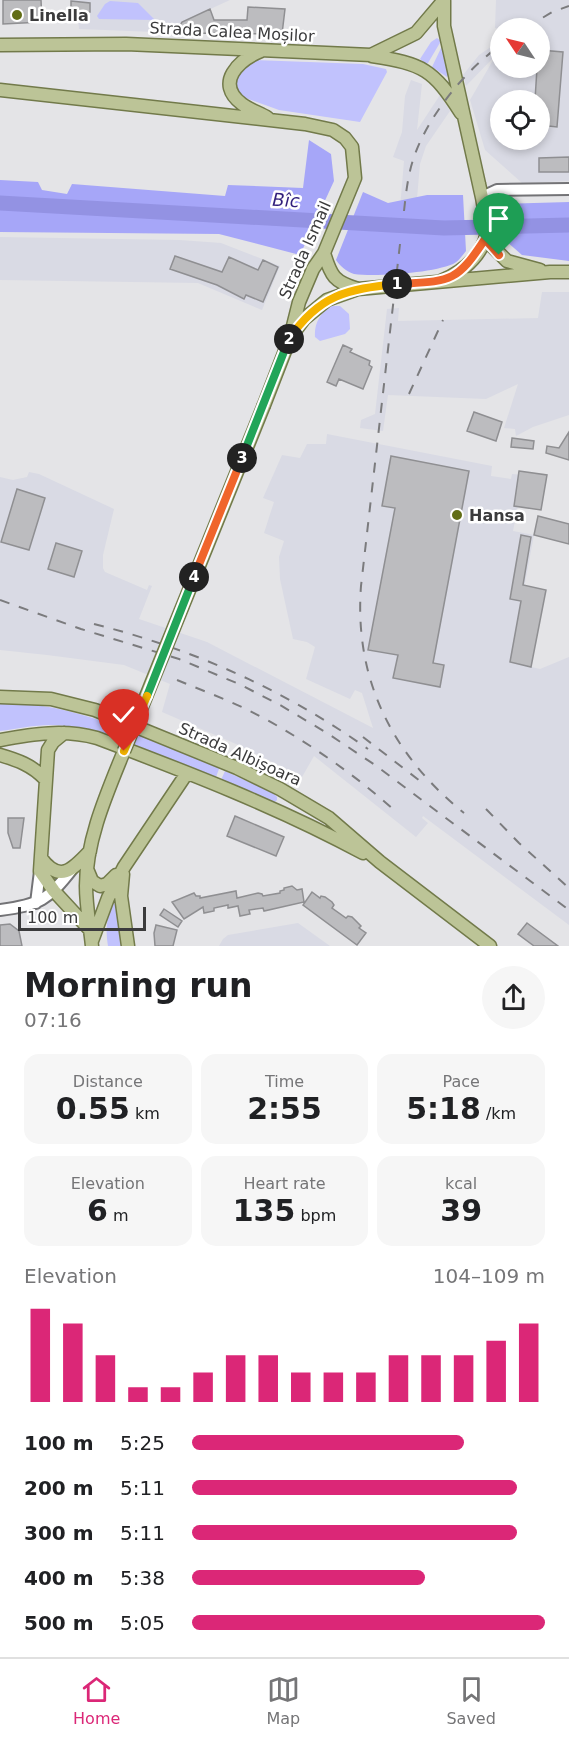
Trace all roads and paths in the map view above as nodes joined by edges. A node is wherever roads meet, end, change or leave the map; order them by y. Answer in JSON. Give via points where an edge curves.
{"nodes":[{"id":1,"x":444,"y":1,"type":"edge"},
{"id":2,"x":0,"y":45,"type":"edge"},
{"id":3,"x":265,"y":50,"type":"junction"},
{"id":4,"x":371,"y":55,"type":"junction"},
{"id":5,"x":0,"y":90,"type":"edge"},
{"id":6,"x":463,"y":117,"type":"junction"},
{"id":7,"x":277,"y":122,"type":"junction"},
{"id":8,"x":569,"y":189,"type":"edge"},
{"id":9,"x":483,"y":203,"type":"junction"},
{"id":10,"x":485,"y":237,"type":"junction"},
{"id":11,"x":324,"y":253,"type":"junction"},
{"id":12,"x":550,"y":272,"type":"junction"},
{"id":13,"x":569,"y":272,"type":"edge"},
{"id":14,"x":441,"y":281,"type":"junction"},
{"id":15,"x":358,"y":289,"type":"junction"},
{"id":16,"x":290,"y":338,"type":"junction"},
{"id":17,"x":0,"y":697,"type":"edge"},
{"id":18,"x":64,"y":733,"type":"junction"},
{"id":19,"x":0,"y":740,"type":"edge"},
{"id":20,"x":0,"y":754,"type":"edge"},
{"id":21,"x":187,"y":773,"type":"junction"},
{"id":22,"x":45,"y":779,"type":"junction"},
{"id":23,"x":280,"y":789,"type":"junction"},
{"id":24,"x":273,"y":809,"type":"junction"},
{"id":25,"x":90,"y":851,"type":"junction"},
{"id":26,"x":380,"y":862,"type":"junction"},
{"id":27,"x":41,"y":865,"type":"junction"},
{"id":28,"x":124,"y":867,"type":"junction"},
{"id":29,"x":73,"y":868,"type":"junction"},
{"id":30,"x":87,"y":868,"type":"junction"},
{"id":31,"x":54,"y":891,"type":"junction"},
{"id":32,"x":36,"y":903,"type":"junction"},
{"id":33,"x":0,"y":910,"type":"edge"},
{"id":34,"x":91,"y":939,"type":"edge"},
{"id":35,"x":128,"y":946,"type":"edge"},
{"id":36,"x":490,"y":946,"type":"edge"}],
"edges":[{"from":1,"to":4,"type":"main road","name":"Strada Calea Moșilor","via":[[416,33]]},
{"from":1,"to":6,"type":"main road","via":[[444,26]]},
{"from":2,"to":3,"type":"main road","name":"Strada Calea Moșilor","via":[[126,44]]},
{"from":3,"to":4,"type":"main road","name":"Strada Calea Moșilor"},
{"from":3,"to":7,"type":"main road","via":[[239,63],[232,73],[231,90],[243,105]]},
{"from":4,"to":6,"type":"main road","via":[[408,62],[426,71],[441,84]]},
{"from":5,"to":7,"type":"main road"},
{"from":6,"to":9,"type":"main road"},
{"from":7,"to":11,"type":"main road","name":"Strada Ismail","via":[[333,130],[352,147],[355,178]]},
{"from":8,"to":9,"type":"street","via":[[498,190]]},
{"from":9,"to":10,"type":"main road"},
{"from":10,"to":12,"type":"main road","via":[[507,261]]},
{"from":10,"to":14,"type":"main road","via":[[470,263]]},
{"from":11,"to":15,"type":"main road","via":[[333,276]]},
{"from":11,"to":16,"type":"main road","name":"Strada Ismail","via":[[299,302]]},
{"from":12,"to":13,"type":"main road"},
{"from":12,"to":14,"type":"main road"},
{"from":14,"to":15,"type":"main road"},
{"from":15,"to":16,"type":"main road","via":[[327,300],[304,319]]},
{"from":16,"to":25,"type":"main road","name":"Strada Ismail","bridge":true,"via":[[106,796]]},
{"from":17,"to":23,"type":"main road","name":"Strada Albișoara","via":[[51,699],[95,710]]},
{"from":18,"to":19,"type":"main road","name":"Strada Albișoara"},
{"from":18,"to":21,"type":"main road","name":"Strada Albișoara","via":[[97,738]]},
{"from":18,"to":22,"type":"main road","via":[[48,750]]},
{"from":20,"to":22,"type":"main road","via":[[33,767]]},
{"from":21,"to":24,"type":"main road","name":"Strada Albișoara"},
{"from":21,"to":28,"type":"main road"},
{"from":22,"to":27,"type":"main road"},
{"from":23,"to":24,"type":"main road","via":[[282,801]]},
{"from":23,"to":26,"type":"main road","name":"Strada Albișoara","via":[[329,818]]},
{"from":24,"to":26,"type":"main road","name":"Strada Albișoara"},
{"from":25,"to":29,"type":"main road"},
{"from":25,"to":30,"type":"main road","name":"Strada Ismail"},
{"from":26,"to":36,"type":"main road","name":"Strada Albișoara"},
{"from":27,"to":29,"type":"main road","via":[[56,872]]},
{"from":27,"to":31,"type":"main road"},
{"from":27,"to":32,"type":"street"},
{"from":28,"to":30,"type":"main road","via":[[103,886],[95,884]]},
{"from":28,"to":34,"type":"main road"},
{"from":28,"to":35,"type":"main road","via":[[121,896]]},
{"from":29,"to":31,"type":"street"},
{"from":30,"to":34,"type":"main road","name":"Strada Ismail"},
{"from":31,"to":32,"type":"street"},
{"from":31,"to":34,"type":"main road"},
{"from":32,"to":33,"type":"street"}]}
